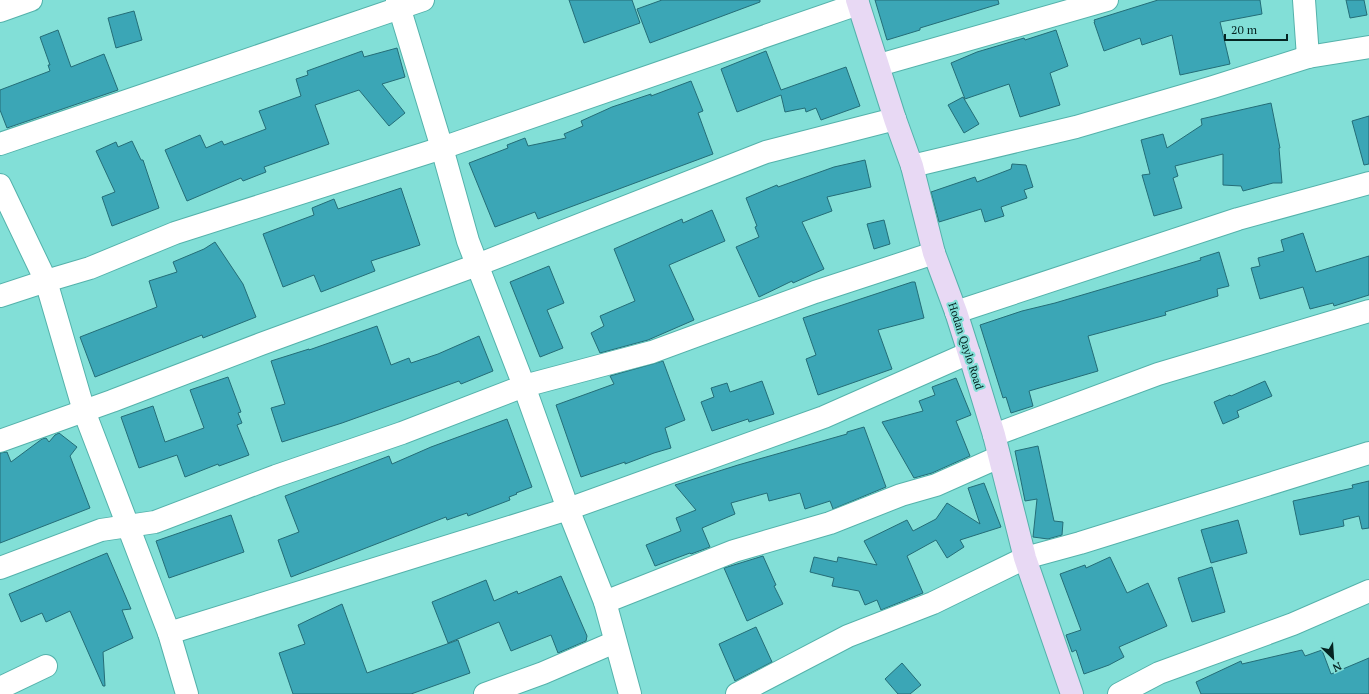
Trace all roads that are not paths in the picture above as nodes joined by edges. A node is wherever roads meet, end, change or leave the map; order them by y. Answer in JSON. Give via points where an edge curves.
{"nodes":[{"id":1,"x":32,"y":0,"type":"edge"},
{"id":2,"x":423,"y":0,"type":"edge"},
{"id":3,"x":1106,"y":0,"type":"edge"},
{"id":4,"x":1304,"y":0,"type":"edge"},
{"id":5,"x":857,"y":2,"type":"edge"},
{"id":6,"x":398,"y":4,"type":"edge"},
{"id":7,"x":0,"y":11,"type":"edge"},
{"id":8,"x":1369,"y":47,"type":"edge"},
{"id":9,"x":1308,"y":57,"type":"junction"},
{"id":10,"x":879,"y":64,"type":"junction"},
{"id":11,"x":895,"y":119,"type":"junction"},
{"id":12,"x":0,"y":144,"type":"edge"},
{"id":13,"x":442,"y":148,"type":"junction"},
{"id":14,"x":912,"y":166,"type":"junction"},
{"id":15,"x":1369,"y":182,"type":"edge"},
{"id":16,"x":0,"y":185,"type":"edge"},
{"id":17,"x":934,"y":253,"type":"junction"},
{"id":18,"x":477,"y":265,"type":"junction"},
{"id":19,"x":46,"y":280,"type":"junction"},
{"id":20,"x":0,"y":296,"type":"edge"},
{"id":21,"x":1369,"y":311,"type":"edge"},
{"id":22,"x":956,"y":312,"type":"junction"},
{"id":23,"x":969,"y":353,"type":"junction"},
{"id":24,"x":524,"y":386,"type":"junction"},
{"id":25,"x":84,"y":411,"type":"junction"},
{"id":26,"x":994,"y":435,"type":"junction"},
{"id":27,"x":0,"y":442,"type":"edge"},
{"id":28,"x":1369,"y":453,"type":"edge"},
{"id":29,"x":999,"y":457,"type":"junction"},
{"id":30,"x":568,"y":509,"type":"junction"},
{"id":31,"x":129,"y":526,"type":"junction"},
{"id":32,"x":1025,"y":558,"type":"junction"},
{"id":33,"x":0,"y":568,"type":"edge"},
{"id":34,"x":1369,"y":591,"type":"edge"},
{"id":35,"x":605,"y":602,"type":"junction"},
{"id":36,"x":169,"y":633,"type":"junction"},
{"id":37,"x":615,"y":642,"type":"junction"},
{"id":38,"x":46,"y":666,"type":"dead end"},
{"id":39,"x":0,"y":688,"type":"edge"},
{"id":40,"x":187,"y":694,"type":"edge"},
{"id":41,"x":485,"y":694,"type":"edge"},
{"id":42,"x":630,"y":694,"type":"edge"},
{"id":43,"x":737,"y":694,"type":"edge"},
{"id":44,"x":1072,"y":694,"type":"edge"},
{"id":45,"x":1118,"y":694,"type":"edge"}],
"edges":[{"from":1,"to":7,"type":"street"},
{"from":2,"to":6,"type":"street"},
{"from":3,"to":10,"type":"street"},
{"from":4,"to":9,"type":"street"},
{"from":5,"to":10,"type":"street","name":"Hodan Qaylo Road"},
{"from":5,"to":13,"type":"street"},
{"from":6,"to":12,"type":"street"},
{"from":6,"to":13,"type":"street"},
{"from":8,"to":9,"type":"street"},
{"from":9,"to":14,"type":"street","via":[[1076,127]]},
{"from":10,"to":11,"type":"street","name":"Hodan Qaylo Road"},
{"from":11,"to":14,"type":"street","name":"Hodan Qaylo Road"},
{"from":11,"to":18,"type":"street","via":[[766,152]]},
{"from":13,"to":18,"type":"street"},
{"from":13,"to":19,"type":"street","via":[[174,233],[90,268]]},
{"from":14,"to":17,"type":"street","name":"Hodan Qaylo Road"},
{"from":15,"to":22,"type":"street","via":[[1238,219]]},
{"from":16,"to":19,"type":"street"},
{"from":17,"to":22,"type":"street","name":"Hodan Qaylo Road"},
{"from":17,"to":24,"type":"street","via":[[815,292],[652,352]]},
{"from":18,"to":24,"type":"street"},
{"from":18,"to":25,"type":"street"},
{"from":19,"to":20,"type":"street"},
{"from":19,"to":25,"type":"street"},
{"from":21,"to":26,"type":"street","via":[[1158,374]]},
{"from":22,"to":23,"type":"street","name":"Hodan Qaylo Road"},
{"from":23,"to":26,"type":"street","name":"Hodan Qaylo Road"},
{"from":23,"to":30,"type":"street","via":[[824,417]]},
{"from":24,"to":30,"type":"street"},
{"from":24,"to":31,"type":"street","via":[[156,522]]},
{"from":25,"to":27,"type":"street"},
{"from":25,"to":31,"type":"street"},
{"from":26,"to":29,"type":"street","name":"Hodan Qaylo Road"},
{"from":28,"to":32,"type":"street"},
{"from":29,"to":32,"type":"street","name":"Hodan Qaylo Road"},
{"from":29,"to":35,"type":"street","via":[[936,485],[901,495],[830,523],[734,551]]},
{"from":30,"to":35,"type":"street"},
{"from":30,"to":36,"type":"street"},
{"from":31,"to":33,"type":"street","via":[[101,530]]},
{"from":31,"to":36,"type":"street"},
{"from":32,"to":43,"type":"street","via":[[933,603],[848,636]]},
{"from":32,"to":44,"type":"street","name":"Hodan Qaylo Road"},
{"from":34,"to":45,"type":"street","via":[[1293,624],[1159,673]]},
{"from":35,"to":37,"type":"street"},
{"from":36,"to":40,"type":"street"},
{"from":37,"to":41,"type":"street","via":[[543,673]]},
{"from":37,"to":42,"type":"street"},
{"from":38,"to":39,"type":"street"}]}
